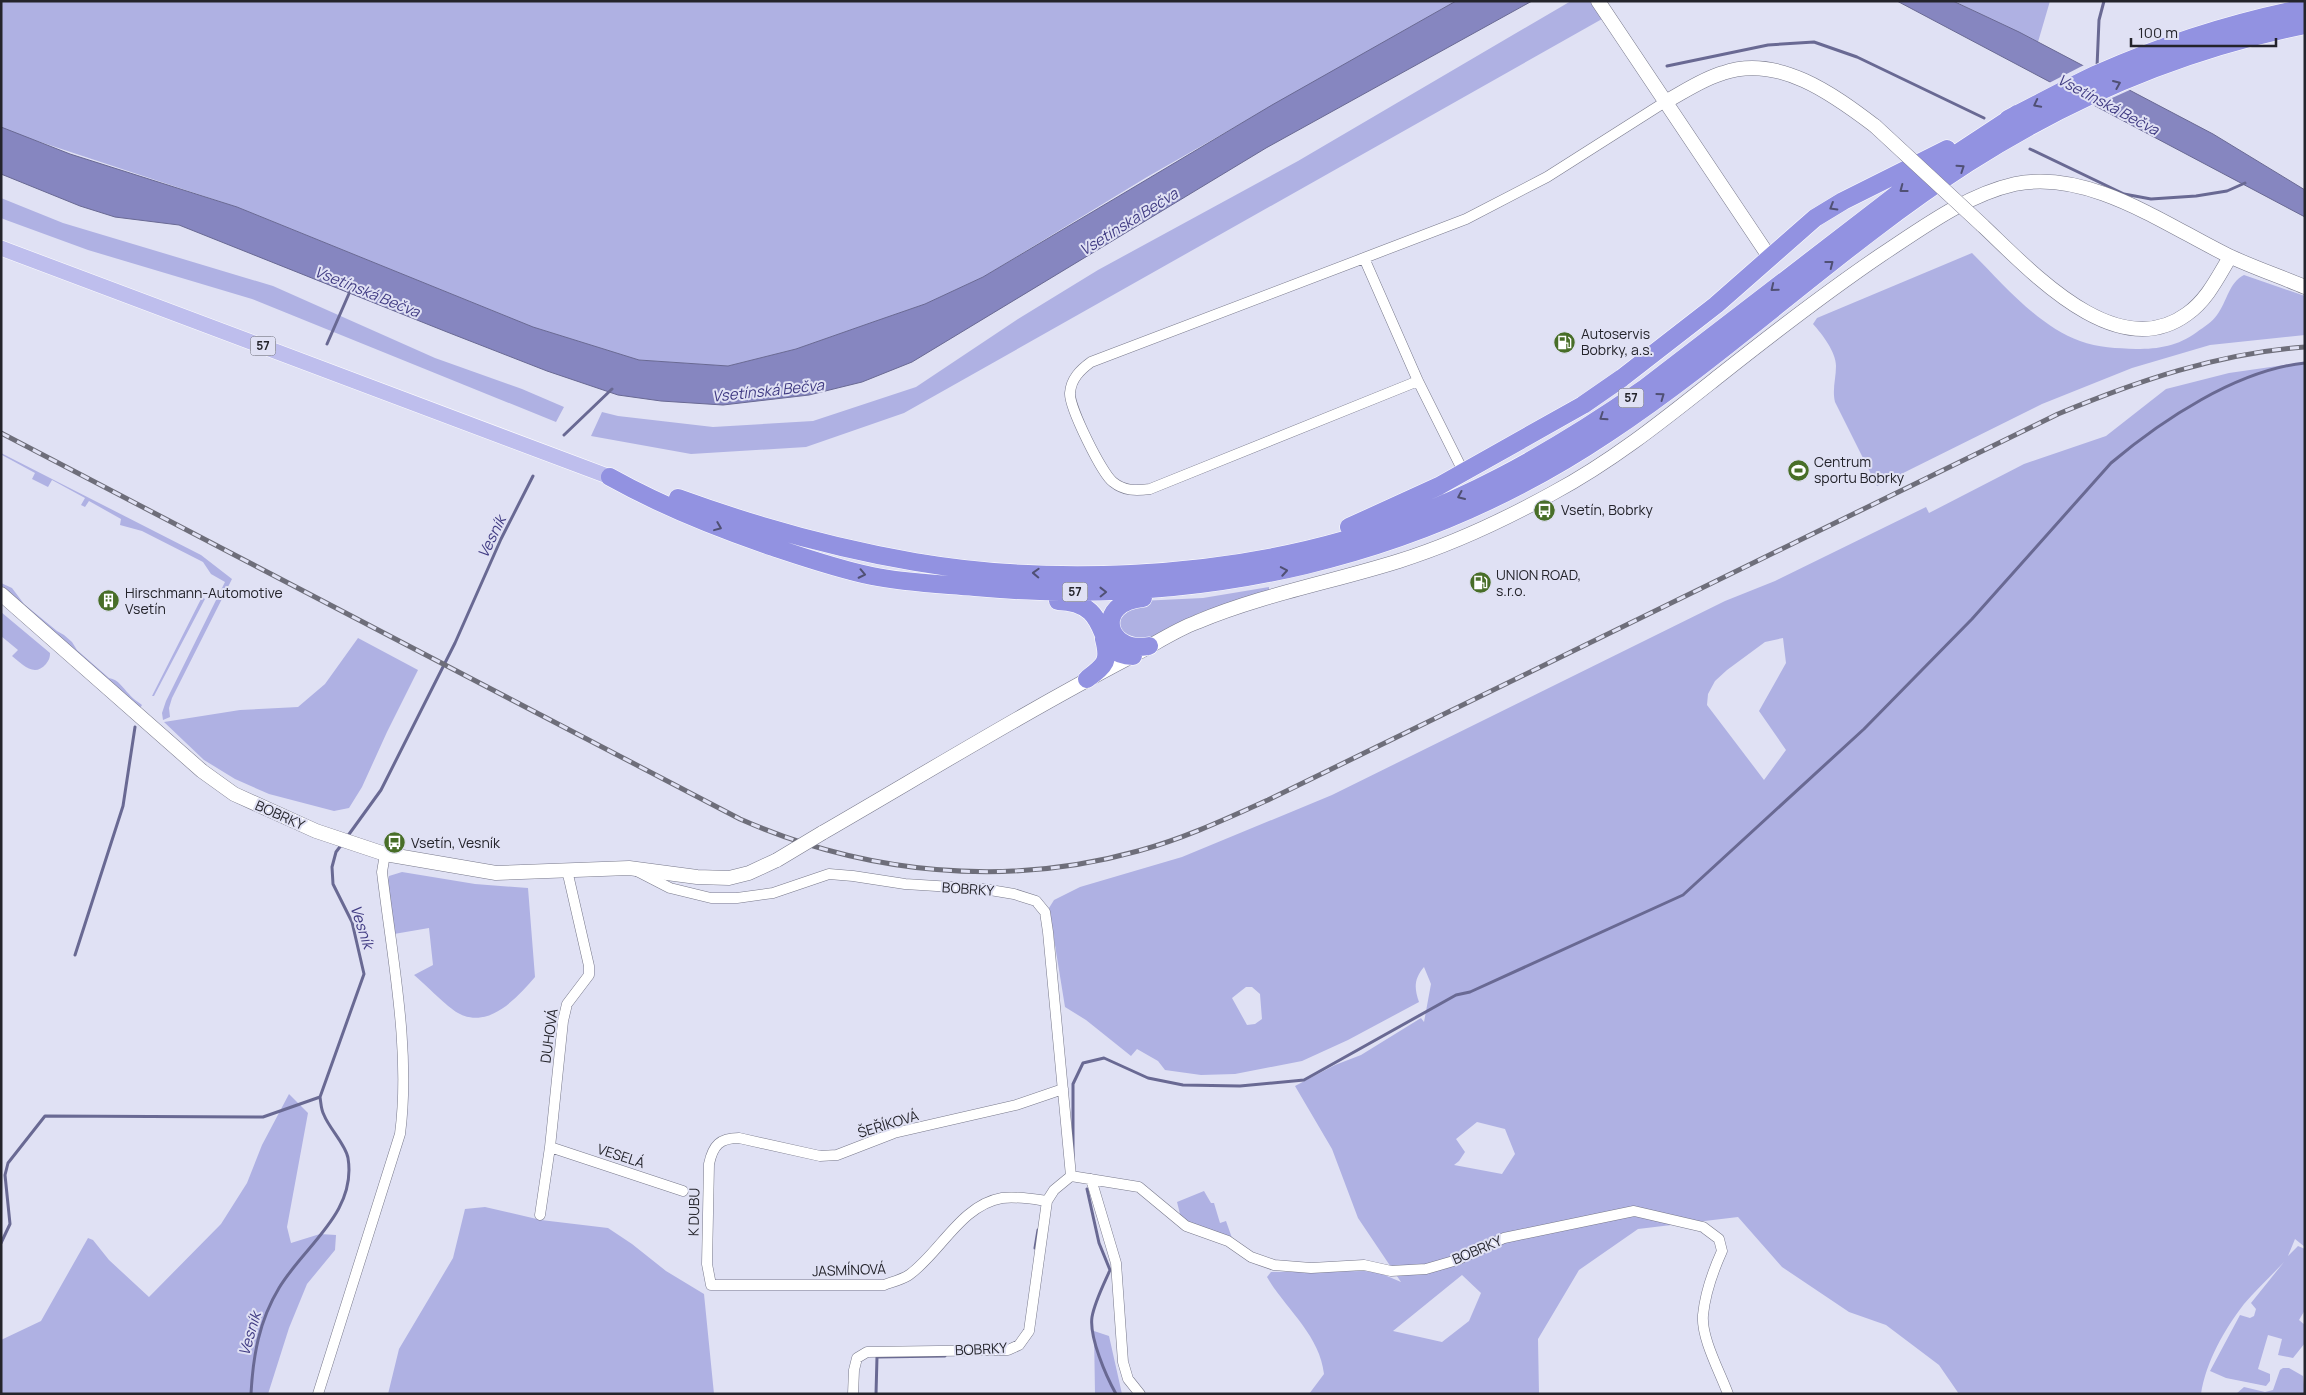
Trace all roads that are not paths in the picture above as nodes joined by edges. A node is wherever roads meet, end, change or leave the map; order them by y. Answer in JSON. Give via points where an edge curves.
{"nodes":[{"id":1,"x":1598,"y":1,"type":"edge"},
{"id":2,"x":2305,"y":8,"type":"edge"},
{"id":3,"x":2305,"y":25,"type":"edge"},
{"id":4,"x":2150,"y":61,"type":"junction"},
{"id":5,"x":1665,"y":102,"type":"junction"},
{"id":6,"x":2022,"y":122,"type":"junction"},
{"id":7,"x":1,"y":248,"type":"edge"},
{"id":8,"x":2230,"y":257,"type":"junction"},
{"id":9,"x":1364,"y":258,"type":"junction"},
{"id":10,"x":1770,"y":258,"type":"junction"},
{"id":11,"x":2305,"y":287,"type":"edge"},
{"id":12,"x":1418,"y":381,"type":"junction"},
{"id":13,"x":1464,"y":473,"type":"junction"},
{"id":14,"x":610,"y":477,"type":"junction"},
{"id":15,"x":1190,"y":570,"type":"junction"},
{"id":16,"x":1236,"y":580,"type":"junction"},
{"id":17,"x":914,"y":582,"type":"junction"},
{"id":18,"x":1,"y":594,"type":"edge"},
{"id":19,"x":1103,"y":633,"type":"junction"},
{"id":20,"x":1149,"y":646,"type":"joint"},
{"id":21,"x":1123,"y":654,"type":"junction"},
{"id":22,"x":1087,"y":679,"type":"junction"},
{"id":23,"x":385,"y":854,"type":"junction"},
{"id":24,"x":629,"y":868,"type":"junction"},
{"id":25,"x":567,"y":870,"type":"junction"},
{"id":26,"x":1063,"y":1089,"type":"junction"},
{"id":27,"x":719,"y":1141,"type":"joint"},
{"id":28,"x":550,"y":1147,"type":"junction"},
{"id":29,"x":1071,"y":1176,"type":"junction"},
{"id":30,"x":1091,"y":1179,"type":"junction"},
{"id":31,"x":683,"y":1191,"type":"dead end"},
{"id":32,"x":1048,"y":1201,"type":"junction"},
{"id":33,"x":540,"y":1215,"type":"dead end"},
{"id":34,"x":711,"y":1286,"type":"joint"},
{"id":35,"x":318,"y":1394,"type":"edge"},
{"id":36,"x":853,"y":1394,"type":"edge"},
{"id":37,"x":1140,"y":1394,"type":"edge"},
{"id":38,"x":1728,"y":1394,"type":"edge"}],
"edges":[{"from":1,"to":5,"type":"street"},
{"from":2,"to":4,"type":"highway","number":"57","via":[[2197,36]]},
{"from":3,"to":4,"type":"highway","number":"57"},
{"from":4,"to":6,"type":"highway","number":"57","via":[[2097,74]]},
{"from":5,"to":8,"type":"street","bridge":true,"via":[[1712,76],[1736,69],[1766,70],[1810,82],[1875,126],[2038,277],[2077,307],[2114,325],[2148,329],[2164,326],[2187,314],[2204,298]]},
{"from":5,"to":9,"type":"street","via":[[1547,177],[1466,219]]},
{"from":5,"to":10,"type":"street"},
{"from":6,"to":10,"type":"highway","one_way":true,"via":[[1843,201],[1815,218]]},
{"from":6,"to":15,"type":"highway","number":"57","one_way":true,"via":[[1909,185],[1645,388],[1524,465],[1450,501],[1346,539],[1291,554]]},
{"from":16,"to":6,"type":"highway","number":"57","one_way":true,"via":[[1295,570],[1352,554],[1456,516],[1532,479],[1610,432],[1677,384],[1919,197]]},
{"from":7,"to":14,"type":"main road","number":"57"},
{"from":8,"to":11,"type":"street"},
{"from":8,"to":20,"type":"street","via":[[2138,210],[2083,187],[2032,182],[2013,184],[1987,193],[1942,216],[1849,277],[1642,436],[1554,493],[1459,540],[1396,562],[1234,608],[1196,622]]},
{"from":9,"to":12,"type":"street"},
{"from":9,"to":12,"type":"street","via":[[1091,362],[1072,381],[1072,407],[1104,473],[1125,489],[1138,491],[1150,489]]},
{"from":10,"to":13,"type":"highway","via":[[1622,378],[1576,409]]},
{"from":12,"to":13,"type":"street"},
{"from":13,"to":15,"type":"highway","via":[[1327,536]]},
{"from":15,"to":14,"type":"highway","number":"57","one_way":true,"via":[[1081,575],[1003,572],[918,563],[756,525]]},
{"from":14,"to":17,"type":"highway","number":"57","one_way":true,"via":[[656,501],[782,550],[846,570]]},
{"from":17,"to":16,"type":"highway","number":"57","one_way":true,"via":[[1081,592],[1143,590]]},
{"from":16,"to":21,"type":"highway","via":[[1186,595],[1124,601],[1112,619],[1114,634]]},
{"from":17,"to":19,"type":"highway","via":[[986,596],[1078,602],[1092,611]]},
{"from":18,"to":23,"type":"street","name":"BOBRKY","via":[[202,771],[234,794],[316,831]]},
{"from":19,"to":21,"type":"highway","via":[[1112,648]]},
{"from":19,"to":22,"type":"highway","via":[[1107,658],[1103,666]]},
{"from":20,"to":21,"type":"highway","via":[[1131,647]]},
{"from":21,"to":22,"type":"street","name":"BOBRKY"},
{"from":22,"to":24,"type":"street","name":"BOBRKY","bridge":true,"via":[[777,860],[748,873],[729,878],[696,877]]},
{"from":23,"to":25,"type":"street","name":"BOBRKY","via":[[496,873]]},
{"from":23,"to":35,"type":"street","via":[[382,872],[400,1026],[402,1118],[368,1241]]},
{"from":24,"to":25,"type":"street","name":"BOBRKY"},
{"from":24,"to":26,"type":"street","name":"BOBRKY","via":[[670,888],[711,898],[773,893],[829,874],[905,884],[984,889],[1036,901],[1045,912],[1048,932]]},
{"from":25,"to":28,"type":"street","name":"DUHOVÁ","via":[[589,975],[567,1004],[563,1021]]},
{"from":26,"to":27,"type":"street","name":"ŠEŘÍKOVÁ","via":[[1007,1108],[894,1133],[836,1155],[820,1156],[739,1138]]},
{"from":26,"to":29,"type":"street","name":"BOBRKY"},
{"from":27,"to":34,"type":"street","name":"K DUBU","via":[[709,1164],[707,1264]]},
{"from":28,"to":31,"type":"street","name":"VESELÁ"},
{"from":28,"to":33,"type":"street","name":"DUHOVÁ"},
{"from":29,"to":30,"type":"street","name":"BOBRKY"},
{"from":29,"to":32,"type":"street","via":[[1054,1190]]},
{"from":30,"to":37,"type":"street","via":[[1116,1262],[1123,1362],[1128,1379]]},
{"from":30,"to":38,"type":"street","name":"BOBRKY","via":[[1139,1187],[1186,1226],[1228,1242],[1251,1257],[1274,1265],[1302,1268],[1364,1265],[1391,1272],[1426,1269],[1457,1260],[1504,1238],[1634,1212],[1703,1227],[1719,1239],[1722,1251],[1703,1316],[1705,1334]]},
{"from":32,"to":34,"type":"street","name":"JASMÍNOVÁ","via":[[1016,1197],[987,1203],[960,1224],[907,1276],[884,1285]]},
{"from":32,"to":36,"type":"street","name":"BOBRKY","via":[[1029,1332],[1019,1345],[1008,1350],[867,1352],[857,1358]]}]}
